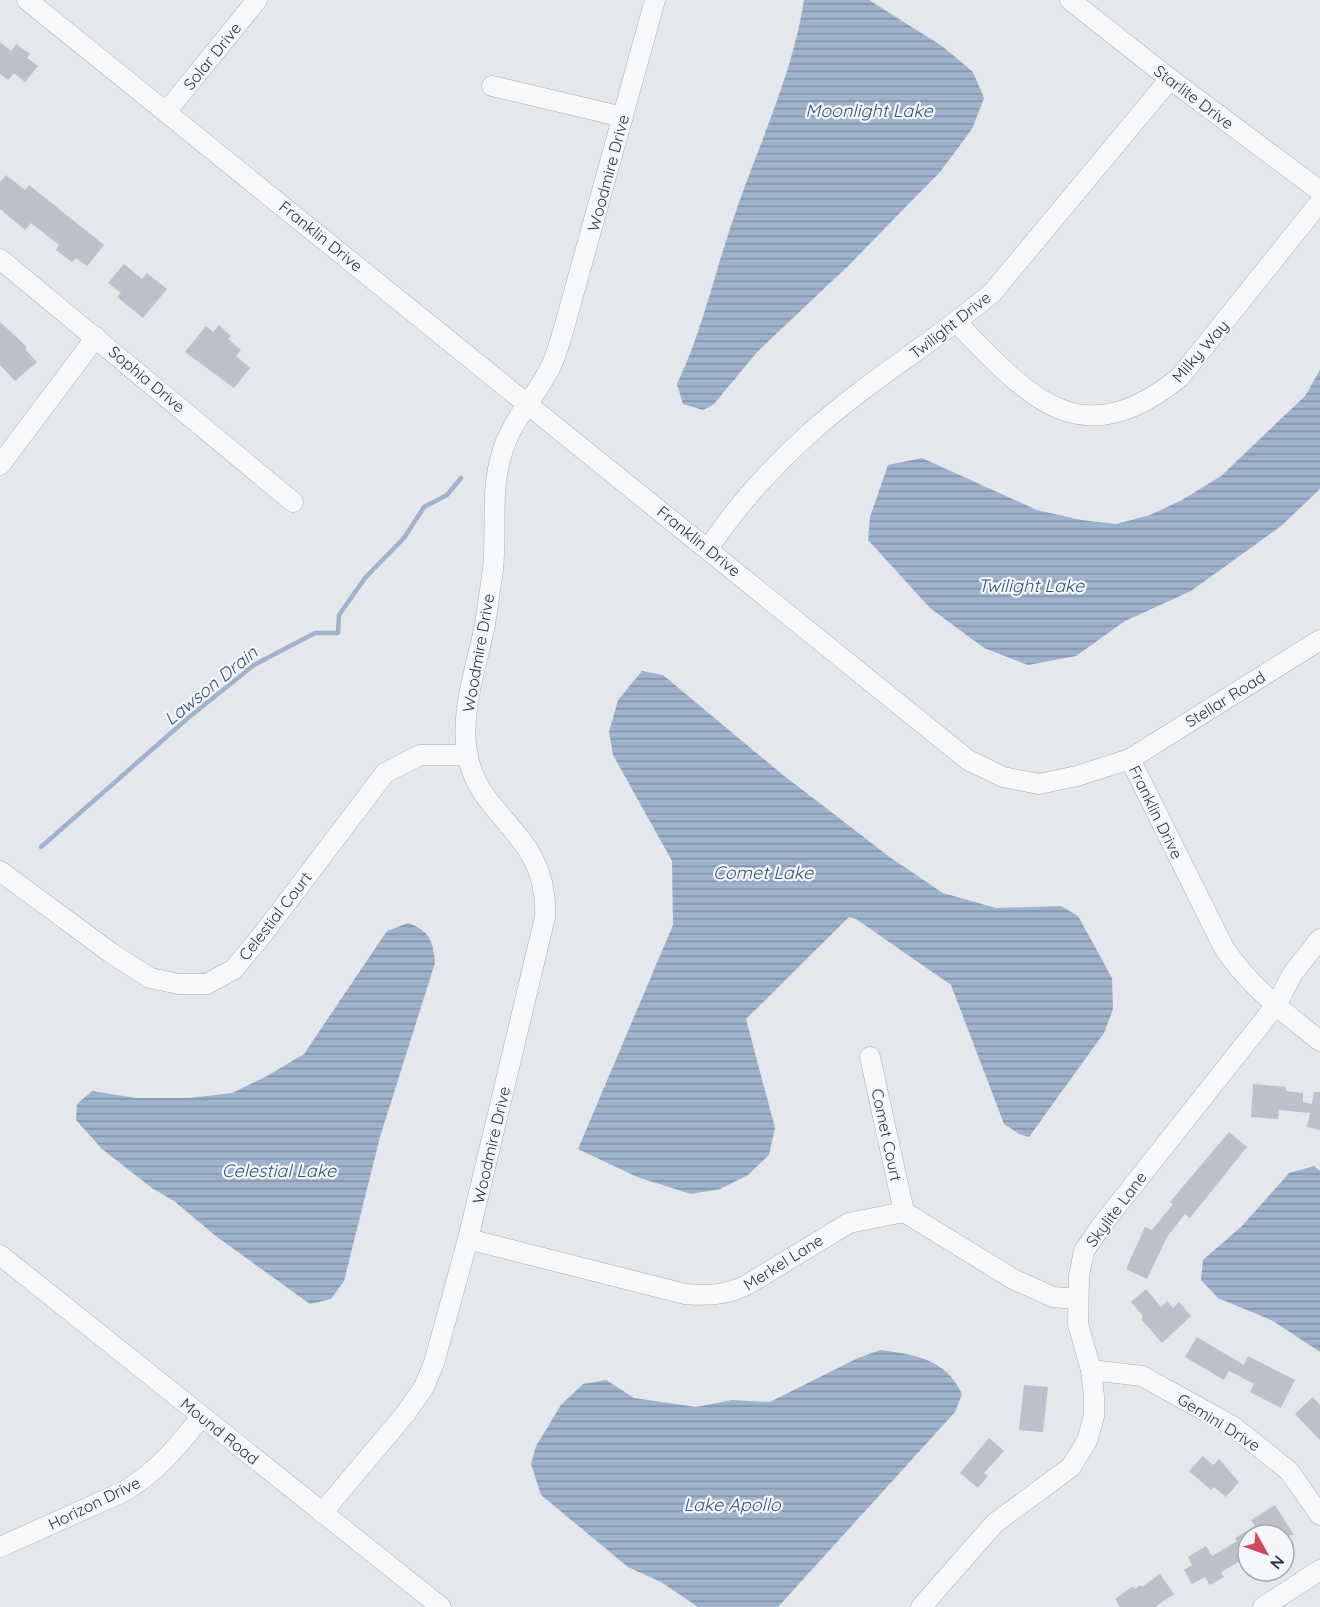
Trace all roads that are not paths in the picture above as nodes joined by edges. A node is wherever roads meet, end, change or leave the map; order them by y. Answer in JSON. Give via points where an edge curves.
{"nodes":[{"id":1,"x":27,"y":0,"type":"edge"},
{"id":2,"x":257,"y":0,"type":"edge"},
{"id":3,"x":656,"y":0,"type":"edge"},
{"id":4,"x":1070,"y":0,"type":"edge"},
{"id":5,"x":1170,"y":79,"type":"junction"},
{"id":6,"x":492,"y":86,"type":"dead end"},
{"id":7,"x":167,"y":111,"type":"junction"},
{"id":8,"x":623,"y":117,"type":"junction"},
{"id":9,"x":1320,"y":191,"type":"edge"},
{"id":10,"x":1320,"y":202,"type":"edge"},
{"id":11,"x":0,"y":259,"type":"edge"},
{"id":12,"x":957,"y":323,"type":"junction"},
{"id":13,"x":96,"y":337,"type":"junction"},
{"id":14,"x":526,"y":402,"type":"junction"},
{"id":15,"x":0,"y":465,"type":"edge"},
{"id":16,"x":293,"y":502,"type":"dead end"},
{"id":17,"x":708,"y":549,"type":"junction"},
{"id":18,"x":1320,"y":639,"type":"edge"},
{"id":19,"x":468,"y":755,"type":"junction"},
{"id":20,"x":1130,"y":759,"type":"junction"},
{"id":21,"x":0,"y":871,"type":"edge"},
{"id":22,"x":1320,"y":939,"type":"edge"},
{"id":23,"x":1276,"y":1005,"type":"junction"},
{"id":24,"x":1320,"y":1041,"type":"edge"},
{"id":25,"x":870,"y":1057,"type":"dead end"},
{"id":26,"x":904,"y":1212,"type":"junction"},
{"id":27,"x":468,"y":1239,"type":"junction"},
{"id":28,"x":0,"y":1255,"type":"edge"},
{"id":29,"x":1078,"y":1299,"type":"junction"},
{"id":30,"x":1091,"y":1370,"type":"junction"},
{"id":31,"x":202,"y":1416,"type":"junction"},
{"id":32,"x":322,"y":1513,"type":"junction"},
{"id":33,"x":1320,"y":1515,"type":"edge"},
{"id":34,"x":0,"y":1547,"type":"edge"},
{"id":35,"x":1320,"y":1570,"type":"edge"},
{"id":36,"x":441,"y":1607,"type":"edge"},
{"id":37,"x":921,"y":1607,"type":"edge"},
{"id":38,"x":1263,"y":1607,"type":"edge"}],
"edges":[{"from":1,"to":7,"type":"street","name":"Franklin Drive"},
{"from":2,"to":7,"type":"street","name":"Solar Drive"},
{"from":3,"to":8,"type":"street","name":"Woodmire Drive"},
{"from":4,"to":5,"type":"street","name":"Starlite Drive"},
{"from":5,"to":9,"type":"street","name":"Starlite Drive"},
{"from":5,"to":12,"type":"street","name":"Twilight Drive","via":[[1019,263]]},
{"from":6,"to":8,"type":"street"},
{"from":7,"to":14,"type":"street","name":"Franklin Drive"},
{"from":8,"to":14,"type":"street","name":"Woodmire Drive","via":[[550,370]]},
{"from":10,"to":12,"type":"street","name":"Milky Way","via":[[1180,377],[1157,396],[1129,410],[1081,415],[1041,401],[1020,386]]},
{"from":11,"to":13,"type":"street","name":"Sophia Drive"},
{"from":12,"to":17,"type":"street","name":"Twilight Drive","via":[[812,431],[732,513]]},
{"from":13,"to":15,"type":"street"},
{"from":13,"to":16,"type":"street","name":"Sophia Drive"},
{"from":14,"to":17,"type":"street","name":"Franklin Drive"},
{"from":14,"to":19,"type":"street","name":"Woodmire Drive","via":[[502,452],[496,478],[493,569],[468,703]]},
{"from":17,"to":20,"type":"street","name":"Franklin Drive","via":[[968,760],[1003,777],[1039,784]]},
{"from":18,"to":20,"type":"street","name":"Stellar Road"},
{"from":19,"to":21,"type":"street","name":"Celestial Court","via":[[420,756],[385,773],[234,969],[207,984],[150,978]]},
{"from":19,"to":27,"type":"street","name":"Woodmire Drive","via":[[478,783],[529,849],[546,898],[545,917]]},
{"from":20,"to":23,"type":"street","name":"Franklin Drive","via":[[1224,948],[1251,984]]},
{"from":22,"to":23,"type":"street","name":"Skylite Lane","via":[[1293,973]]},
{"from":23,"to":24,"type":"street","name":"Franklin Drive"},
{"from":23,"to":29,"type":"street","name":"Skylite Lane","via":[[1084,1251]]},
{"from":25,"to":26,"type":"street","name":"Comet Court"},
{"from":26,"to":27,"type":"street","name":"Merkel Lane","via":[[849,1223],[745,1286],[705,1295],[685,1294]]},
{"from":26,"to":29,"type":"street","via":[[1013,1279],[1053,1298]]},
{"from":27,"to":32,"type":"street","name":"Woodmire Drive","via":[[424,1387]]},
{"from":28,"to":31,"type":"street","name":"Mound Road"},
{"from":29,"to":30,"type":"street","name":"Skylite Lane","via":[[1078,1324]]},
{"from":30,"to":33,"type":"street","name":"Gemini Drive","via":[[1142,1376],[1234,1427],[1289,1471]]},
{"from":30,"to":37,"type":"street","name":"Skylite Lane","via":[[1094,1416],[1087,1441],[1072,1465],[995,1523]]},
{"from":31,"to":32,"type":"street","name":"Mound Road"},
{"from":31,"to":34,"type":"street","name":"Horizon Drive","via":[[142,1481]]},
{"from":32,"to":36,"type":"street","name":"Mound Road"},
{"from":35,"to":38,"type":"street"}]}
